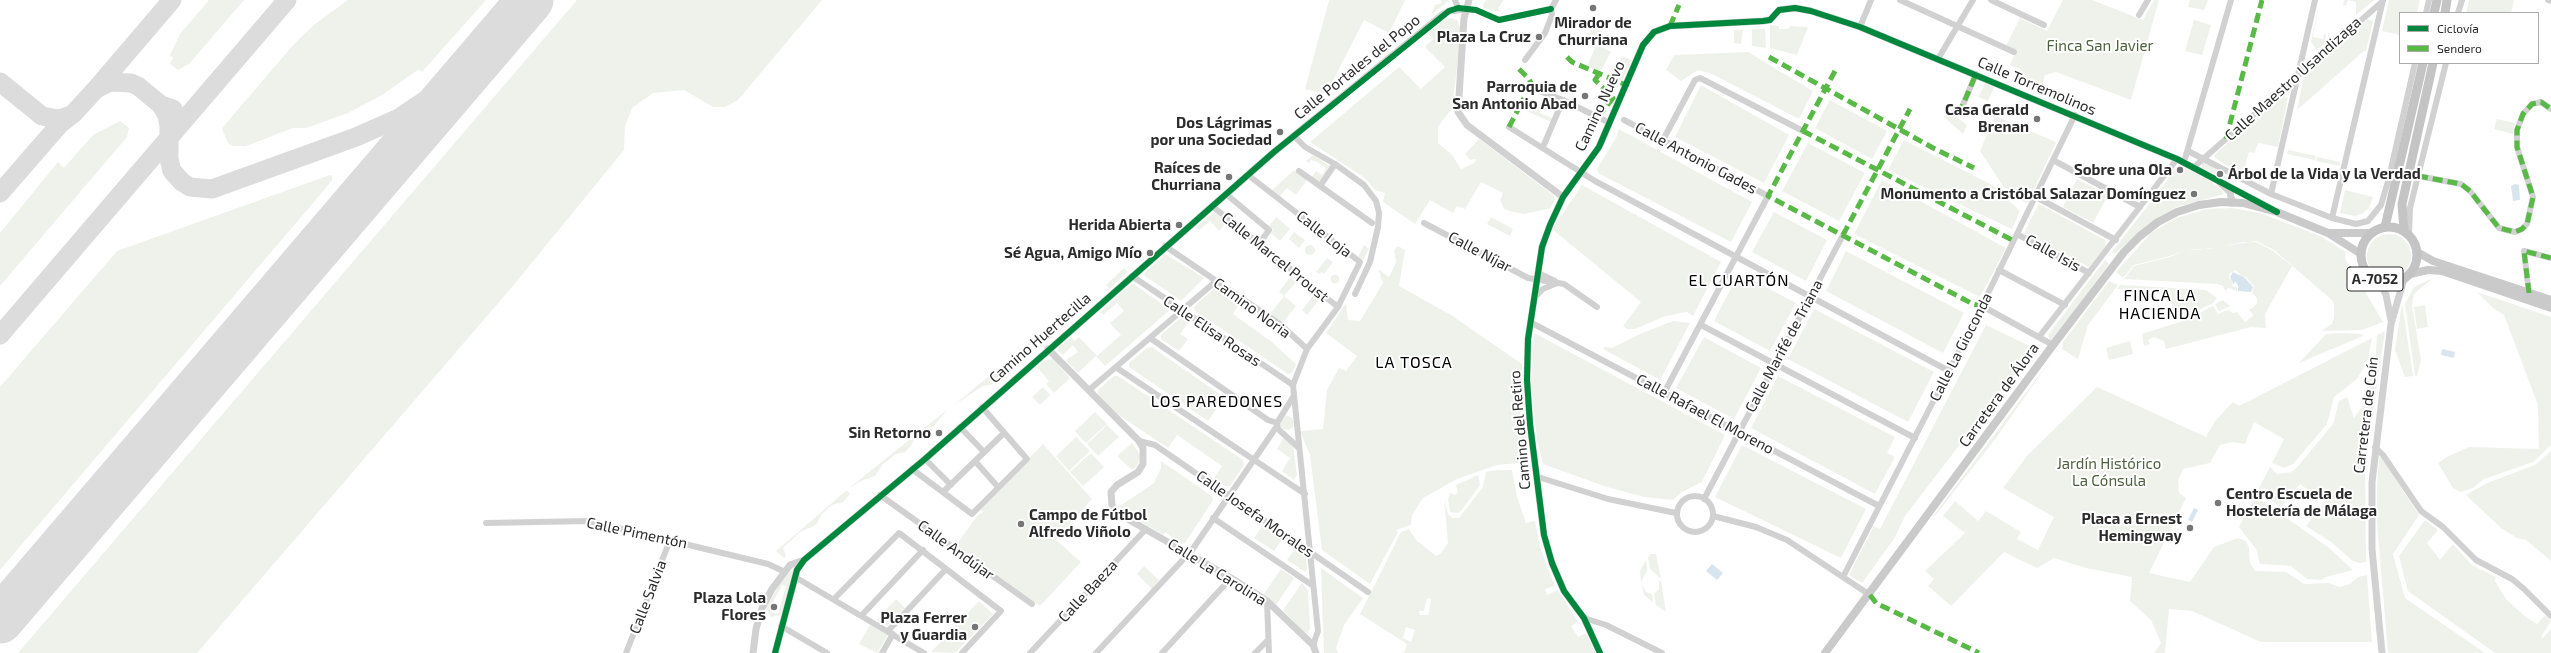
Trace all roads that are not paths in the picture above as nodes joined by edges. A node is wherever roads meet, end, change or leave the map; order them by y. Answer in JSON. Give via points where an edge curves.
{"nodes":[{"id":1,"x":1455,"y":0,"type":"edge"},
{"id":2,"x":1469,"y":0,"type":"edge"},
{"id":3,"x":1556,"y":0,"type":"edge"},
{"id":4,"x":1872,"y":0,"type":"edge"},
{"id":5,"x":1900,"y":0,"type":"edge"},
{"id":6,"x":1973,"y":0,"type":"edge"},
{"id":7,"x":1991,"y":0,"type":"edge"},
{"id":8,"x":2148,"y":0,"type":"edge"},
{"id":9,"x":2231,"y":0,"type":"edge"},
{"id":10,"x":2315,"y":0,"type":"edge"},
{"id":11,"x":2383,"y":0,"type":"edge"},
{"id":12,"x":2429,"y":0,"type":"edge"},
{"id":13,"x":2437,"y":0,"type":"edge"},
{"id":14,"x":2448,"y":0,"type":"edge"},
{"id":15,"x":2462,"y":0,"type":"edge"},
{"id":16,"x":2548,"y":0,"type":"edge"},
{"id":17,"x":2551,"y":1,"type":"edge"},
{"id":18,"x":1462,"y":8,"type":"junction"},
{"id":19,"x":1551,"y":9,"type":"junction"},
{"id":20,"x":2426,"y":12,"type":"edge"},
{"id":21,"x":2434,"y":12,"type":"edge"},
{"id":22,"x":2445,"y":12,"type":"edge"},
{"id":23,"x":2458,"y":12,"type":"edge"},
{"id":24,"x":2139,"y":15,"type":"dead end"},
{"id":25,"x":2044,"y":25,"type":"dead end"},
{"id":26,"x":1860,"y":26,"type":"junction"},
{"id":27,"x":1957,"y":26,"type":"junction"},
{"id":28,"x":1662,"y":28,"type":"joint"},
{"id":29,"x":2014,"y":52,"type":"dead end"},
{"id":30,"x":1938,"y":59,"type":"junction"},
{"id":31,"x":1525,"y":60,"type":"dead end"},
{"id":32,"x":2415,"y":64,"type":"edge"},
{"id":33,"x":2422,"y":64,"type":"edge"},
{"id":34,"x":2433,"y":64,"type":"edge"},
{"id":35,"x":2446,"y":64,"type":"edge"},
{"id":36,"x":2300,"y":73,"type":"junction"},
{"id":37,"x":1976,"y":74,"type":"junction"},
{"id":38,"x":1542,"y":92,"type":"dead end"},
{"id":39,"x":1563,"y":100,"type":"junction"},
{"id":40,"x":2551,"y":108,"type":"edge"},
{"id":41,"x":1959,"y":114,"type":"dead end"},
{"id":42,"x":2075,"y":115,"type":"junction"},
{"id":43,"x":1624,"y":120,"type":"dead end"},
{"id":44,"x":1610,"y":123,"type":"junction"},
{"id":45,"x":1509,"y":127,"type":"dead end"},
{"id":46,"x":1803,"y":131,"type":"dead end"},
{"id":47,"x":1294,"y":136,"type":"junction"},
{"id":48,"x":1663,"y":140,"type":"junction"},
{"id":49,"x":1543,"y":147,"type":"junction"},
{"id":50,"x":2188,"y":151,"type":"junction"},
{"id":51,"x":2204,"y":158,"type":"junction"},
{"id":52,"x":2053,"y":160,"type":"junction"},
{"id":53,"x":2181,"y":161,"type":"junction"},
{"id":54,"x":1335,"y":164,"type":"junction"},
{"id":55,"x":2194,"y":167,"type":"junction"},
{"id":56,"x":1299,"y":171,"type":"dead end"},
{"id":57,"x":1582,"y":172,"type":"junction"},
{"id":58,"x":1248,"y":175,"type":"junction"},
{"id":59,"x":2418,"y":176,"type":"junction"},
{"id":60,"x":2214,"y":178,"type":"junction"},
{"id":61,"x":1320,"y":186,"type":"junction"},
{"id":62,"x":2386,"y":187,"type":"junction"},
{"id":63,"x":1226,"y":194,"type":"junction"},
{"id":64,"x":2271,"y":194,"type":"junction"},
{"id":65,"x":1563,"y":197,"type":"junction"},
{"id":66,"x":2036,"y":197,"type":"junction"},
{"id":67,"x":2232,"y":203,"type":"junction"},
{"id":68,"x":1212,"y":206,"type":"junction"},
{"id":69,"x":2140,"y":207,"type":"junction"},
{"id":70,"x":2390,"y":208,"type":"junction"},
{"id":71,"x":2277,"y":212,"type":"junction"},
{"id":72,"x":2332,"y":218,"type":"junction"},
{"id":73,"x":1372,"y":223,"type":"dead end"},
{"id":74,"x":1424,"y":223,"type":"dead end"},
{"id":75,"x":2385,"y":227,"type":"junction"},
{"id":76,"x":2328,"y":233,"type":"junction"},
{"id":77,"x":2372,"y":233,"type":"junction"},
{"id":78,"x":2406,"y":233,"type":"junction"},
{"id":79,"x":2017,"y":234,"type":"junction"},
{"id":80,"x":1842,"y":235,"type":"dead end"},
{"id":81,"x":2116,"y":240,"type":"junction"},
{"id":82,"x":1259,"y":244,"type":"junction"},
{"id":83,"x":1165,"y":246,"type":"junction"},
{"id":84,"x":2417,"y":252,"type":"junction"},
{"id":85,"x":2361,"y":254,"type":"junction"},
{"id":86,"x":1736,"y":257,"type":"junction"},
{"id":87,"x":2551,"y":258,"type":"edge"},
{"id":88,"x":1999,"y":270,"type":"junction"},
{"id":89,"x":2089,"y":273,"type":"junction"},
{"id":90,"x":1132,"y":276,"type":"junction"},
{"id":91,"x":1537,"y":276,"type":"junction"},
{"id":92,"x":2407,"y":276,"type":"junction"},
{"id":93,"x":1215,"y":282,"type":"junction"},
{"id":94,"x":1559,"y":282,"type":"junction"},
{"id":95,"x":2380,"y":282,"type":"junction"},
{"id":96,"x":2529,"y":293,"type":"junction"},
{"id":97,"x":1355,"y":294,"type":"dead end"},
{"id":98,"x":1811,"y":297,"type":"junction"},
{"id":99,"x":1534,"y":298,"type":"junction"},
{"id":100,"x":2551,"y":300,"type":"edge"},
{"id":101,"x":2065,"y":305,"type":"junction"},
{"id":102,"x":1982,"y":306,"type":"junction"},
{"id":103,"x":1338,"y":307,"type":"junction"},
{"id":104,"x":1597,"y":307,"type":"dead end"},
{"id":105,"x":2551,"y":308,"type":"edge"},
{"id":106,"x":1181,"y":309,"type":"junction"},
{"id":107,"x":1530,"y":322,"type":"junction"},
{"id":108,"x":2391,"y":324,"type":"junction"},
{"id":109,"x":1701,"y":325,"type":"junction"},
{"id":110,"x":2039,"y":337,"type":"junction"},
{"id":111,"x":1150,"y":338,"type":"junction"},
{"id":112,"x":2053,"y":345,"type":"junction"},
{"id":113,"x":1048,"y":349,"type":"junction"},
{"id":114,"x":1306,"y":349,"type":"junction"},
{"id":115,"x":1774,"y":364,"type":"junction"},
{"id":116,"x":1117,"y":368,"type":"junction"},
{"id":117,"x":1949,"y":371,"type":"junction"},
{"id":118,"x":1293,"y":385,"type":"junction"},
{"id":119,"x":1089,"y":390,"type":"junction"},
{"id":120,"x":1664,"y":392,"type":"junction"},
{"id":121,"x":1293,"y":397,"type":"junction"},
{"id":122,"x":982,"y":407,"type":"junction"},
{"id":123,"x":1281,"y":415,"type":"junction"},
{"id":124,"x":1296,"y":419,"type":"junction"},
{"id":125,"x":1277,"y":425,"type":"junction"},
{"id":126,"x":960,"y":427,"type":"junction"},
{"id":127,"x":1296,"y":427,"type":"junction"},
{"id":128,"x":1282,"y":432,"type":"junction"},
{"id":129,"x":1738,"y":432,"type":"junction"},
{"id":130,"x":1004,"y":433,"type":"junction"},
{"id":131,"x":1915,"y":438,"type":"junction"},
{"id":132,"x":1139,"y":441,"type":"junction"},
{"id":133,"x":2375,"y":447,"type":"junction"},
{"id":134,"x":1299,"y":448,"type":"junction"},
{"id":135,"x":984,"y":452,"type":"junction"},
{"id":136,"x":925,"y":459,"type":"junction"},
{"id":137,"x":975,"y":461,"type":"junction"},
{"id":138,"x":1253,"y":461,"type":"junction"},
{"id":139,"x":912,"y":469,"type":"junction"},
{"id":140,"x":1538,"y":477,"type":"junction"},
{"id":141,"x":951,"y":485,"type":"junction"},
{"id":142,"x":998,"y":487,"type":"junction"},
{"id":143,"x":943,"y":492,"type":"junction"},
{"id":144,"x":1305,"y":494,"type":"junction"},
{"id":145,"x":880,"y":495,"type":"junction"},
{"id":146,"x":1229,"y":495,"type":"junction"},
{"id":147,"x":1704,"y":498,"type":"junction"},
{"id":148,"x":1880,"y":506,"type":"junction"},
{"id":149,"x":1676,"y":513,"type":"junction"},
{"id":150,"x":1713,"y":516,"type":"junction"},
{"id":151,"x":1214,"y":518,"type":"junction"},
{"id":152,"x":486,"y":523,"type":"dead end"},
{"id":153,"x":1146,"y":529,"type":"junction"},
{"id":154,"x":670,"y":540,"type":"junction"},
{"id":155,"x":923,"y":550,"type":"junction"},
{"id":156,"x":1311,"y":551,"type":"junction"},
{"id":157,"x":1188,"y":554,"type":"junction"},
{"id":158,"x":804,"y":560,"type":"junction"},
{"id":159,"x":946,"y":568,"type":"junction"},
{"id":160,"x":784,"y":571,"type":"junction"},
{"id":161,"x":795,"y":577,"type":"junction"},
{"id":162,"x":1843,"y":577,"type":"junction"},
{"id":163,"x":1231,"y":578,"type":"junction"},
{"id":164,"x":1312,"y":585,"type":"junction"},
{"id":165,"x":1368,"y":592,"type":"dead end"},
{"id":166,"x":1870,"y":595,"type":"junction"},
{"id":167,"x":834,"y":599,"type":"junction"},
{"id":168,"x":1266,"y":601,"type":"junction"},
{"id":169,"x":1032,"y":604,"type":"dead end"},
{"id":170,"x":862,"y":615,"type":"junction"},
{"id":171,"x":2551,"y":616,"type":"edge"},
{"id":172,"x":1584,"y":618,"type":"junction"},
{"id":173,"x":781,"y":626,"type":"junction"},
{"id":174,"x":890,"y":632,"type":"junction"},
{"id":175,"x":1268,"y":640,"type":"junction"},
{"id":176,"x":1313,"y":644,"type":"junction"},
{"id":177,"x":626,"y":653,"type":"edge"},
{"id":178,"x":753,"y":653,"type":"edge"},
{"id":179,"x":775,"y":653,"type":"edge"},
{"id":180,"x":826,"y":653,"type":"edge"},
{"id":181,"x":882,"y":653,"type":"edge"},
{"id":182,"x":924,"y":653,"type":"edge"},
{"id":183,"x":962,"y":653,"type":"edge"},
{"id":184,"x":1030,"y":653,"type":"edge"},
{"id":185,"x":1096,"y":653,"type":"edge"},
{"id":186,"x":1162,"y":653,"type":"edge"},
{"id":187,"x":1255,"y":653,"type":"edge"},
{"id":188,"x":1269,"y":653,"type":"edge"},
{"id":189,"x":1316,"y":653,"type":"edge"},
{"id":190,"x":1600,"y":653,"type":"edge"},
{"id":191,"x":1662,"y":653,"type":"edge"},
{"id":192,"x":1825,"y":653,"type":"edge"},
{"id":193,"x":2382,"y":653,"type":"edge"}],
"edges":[{"from":1,"to":18,"type":"street"},
{"from":2,"to":18,"type":"street"},
{"from":3,"to":19,"type":"street"},
{"from":4,"to":26,"type":"street"},
{"from":5,"to":27,"type":"street"},
{"from":6,"to":27,"type":"street"},
{"from":7,"to":25,"type":"street"},
{"from":8,"to":24,"type":"street"},
{"from":9,"to":50,"type":"street","name":"Carretera de Álora"},
{"from":10,"to":36,"type":"street"},
{"from":11,"to":36,"type":"street","name":"Calle Maestro Usandizaga"},
{"from":11,"to":72,"type":"street"},
{"from":12,"to":20,"type":"street"},
{"from":13,"to":21,"type":"main road"},
{"from":14,"to":22,"type":"main road"},
{"from":15,"to":23,"type":"street"},
{"from":16,"to":17,"type":"street"},
{"from":18,"to":19,"type":"street","via":[[1476,10],[1499,20]]},
{"from":18,"to":47,"type":"street","name":"Calle Portales del Popo","via":[[1442,15]]},
{"from":18,"to":65,"type":"street","via":[[1458,112],[1467,125]]},
{"from":19,"to":31,"type":"street","via":[[1552,15],[1545,33]]},
{"from":26,"to":28,"type":"street","name":"Calle Torremolinos","via":[[1795,8],[1779,10],[1770,20]]},
{"from":26,"to":30,"type":"street","name":"Calle Torremolinos"},
{"from":27,"to":29,"type":"street"},
{"from":27,"to":30,"type":"street"},
{"from":28,"to":44,"type":"street","name":"Camino Nuevo","via":[[1642,45]]},
{"from":30,"to":37,"type":"street","name":"Calle Torremolinos"},
{"from":32,"to":62,"type":"street"},
{"from":33,"to":70,"type":"main road"},
{"from":34,"to":78,"type":"main road","via":[[2402,204]]},
{"from":35,"to":59,"type":"street"},
{"from":36,"to":51,"type":"street","name":"Calle Maestro Usandizaga"},
{"from":36,"to":64,"type":"street"},
{"from":37,"to":41,"type":"street"},
{"from":37,"to":42,"type":"street","name":"Calle Torremolinos"},
{"from":38,"to":39,"type":"street"},
{"from":39,"to":44,"type":"street"},
{"from":39,"to":49,"type":"street"},
{"from":40,"to":59,"type":"street","via":[[2541,102],[2532,104],[2523,114],[2517,130],[2517,147],[2533,197],[2527,224],[2522,229],[2515,232],[2499,228],[2470,191],[2461,184]]},
{"from":42,"to":52,"type":"street","name":"Calle La Gioconda"},
{"from":42,"to":53,"type":"street","name":"Calle Torremolinos"},
{"from":43,"to":48,"type":"street","name":"Calle Antonio Gades"},
{"from":44,"to":57,"type":"street","name":"Camino Nuevo","via":[[1599,147]]},
{"from":45,"to":49,"type":"street"},
{"from":46,"to":48,"type":"street","via":[[1700,78],[1696,80]]},
{"from":47,"to":54,"type":"street","via":[[1305,147]]},
{"from":47,"to":58,"type":"street","name":"Camino Huertecilla"},
{"from":48,"to":86,"type":"street","name":"Calle Antonio Gades","via":[[1768,196]]},
{"from":49,"to":57,"type":"street"},
{"from":50,"to":51,"type":"street"},
{"from":50,"to":53,"type":"street","name":"Carretera de Álora"},
{"from":51,"to":55,"type":"street"},
{"from":51,"to":64,"type":"street"},
{"from":52,"to":66,"type":"street","name":"Calle La Gioconda"},
{"from":52,"to":69,"type":"street"},
{"from":53,"to":55,"type":"street","name":"Calle Torremolinos"},
{"from":53,"to":69,"type":"street","name":"Carretera de Álora"},
{"from":54,"to":61,"type":"street"},
{"from":54,"to":97,"type":"street","via":[[1364,185],[1376,201],[1379,213],[1370,262]]},
{"from":55,"to":60,"type":"street","name":"Calle Torremolinos"},
{"from":56,"to":61,"type":"street"},
{"from":57,"to":65,"type":"street","name":"Camino Nuevo"},
{"from":57,"to":86,"type":"street"},
{"from":58,"to":63,"type":"street","name":"Camino Huertecilla"},
{"from":58,"to":103,"type":"street","name":"Calle Loja","via":[[1360,262]]},
{"from":59,"to":78,"type":"street"},
{"from":60,"to":67,"type":"street","via":[[2230,192]]},
{"from":60,"to":71,"type":"street","name":"Calle Torremolinos"},
{"from":61,"to":73,"type":"street"},
{"from":62,"to":70,"type":"street"},
{"from":62,"to":72,"type":"street","via":[[2376,213],[2368,221],[2356,224]]},
{"from":63,"to":68,"type":"street","name":"Camino Huertecilla"},
{"from":63,"to":82,"type":"street","via":[[1269,230]]},
{"from":64,"to":72,"type":"street"},
{"from":65,"to":91,"type":"street","name":"Camino del Retiro","via":[[1542,247]]},
{"from":66,"to":79,"type":"street","name":"Calle La Gioconda"},
{"from":66,"to":81,"type":"street"},
{"from":67,"to":71,"type":"main road","number":"A-7052","via":[[2243,203]]},
{"from":67,"to":112,"type":"main road","name":"Carretera de Álora","number":"A-7052","via":[[2199,206],[2178,212],[2158,222],[2140,236],[2124,252]]},
{"from":68,"to":82,"type":"street","name":"Calle Marcel Proust"},
{"from":68,"to":83,"type":"street","name":"Camino Huertecilla"},
{"from":69,"to":81,"type":"street","name":"Carretera de Álora"},
{"from":70,"to":75,"type":"main road"},
{"from":71,"to":76,"type":"main road","name":"Calle Torremolinos","number":"A-7052"},
{"from":74,"to":91,"type":"street","name":"Calle Níjar","via":[[1528,278]]},
{"from":75,"to":77,"type":"main road"},
{"from":75,"to":78,"type":"main road"},
{"from":76,"to":77,"type":"main road","name":"Calle Torremolinos"},
{"from":76,"to":85,"type":"main road","name":"Calle Torremolinos","number":"A-7052"},
{"from":77,"to":85,"type":"main road","number":"A-7052","via":[[2366,238]]},
{"from":78,"to":84,"type":"main road","number":"A-7052"},
{"from":79,"to":88,"type":"street","name":"Calle La Gioconda"},
{"from":79,"to":89,"type":"street","name":"Calle Isis"},
{"from":80,"to":98,"type":"street","name":"Calle Marifé de Triana"},
{"from":81,"to":89,"type":"street","name":"Carretera de Álora"},
{"from":82,"to":103,"type":"street","name":"Calle Marcel Proust"},
{"from":83,"to":90,"type":"street","name":"Camino Huertecilla"},
{"from":83,"to":93,"type":"street","name":"Camino Noria"},
{"from":84,"to":92,"type":"main road","number":"A-7052","via":[[2414,267]]},
{"from":84,"to":96,"type":"main road","via":[[2433,261]]},
{"from":85,"to":95,"type":"main road","number":"A-7052","via":[[2366,271]]},
{"from":86,"to":98,"type":"street"},
{"from":86,"to":109,"type":"street"},
{"from":87,"to":96,"type":"street","via":[[2524,251]]},
{"from":88,"to":101,"type":"street"},
{"from":88,"to":102,"type":"street","name":"Calle La Gioconda"},
{"from":89,"to":101,"type":"street","name":"Carretera de Álora"},
{"from":90,"to":106,"type":"street","name":"Calle Elisa Rosas"},
{"from":90,"to":113,"type":"street","name":"Camino Huertecilla"},
{"from":91,"to":94,"type":"street","name":"Calle Níjar"},
{"from":91,"to":99,"type":"street","name":"Camino del Retiro"},
{"from":92,"to":95,"type":"main road","number":"A-7052","via":[[2392,283]]},
{"from":92,"to":105,"type":"main road","via":[[2428,270],[2442,271]]},
{"from":92,"to":108,"type":"street","name":"Carretera de Coín"},
{"from":93,"to":106,"type":"street"},
{"from":93,"to":114,"type":"street","name":"Camino Noria","via":[[1281,325]]},
{"from":94,"to":99,"type":"street","via":[[1543,289]]},
{"from":94,"to":104,"type":"street"},
{"from":95,"to":108,"type":"street","name":"Carretera de Coín","via":[[2386,295]]},
{"from":96,"to":100,"type":"main road"},
{"from":98,"to":115,"type":"street","name":"Calle Marifé de Triana"},
{"from":98,"to":117,"type":"street"},
{"from":99,"to":107,"type":"street","name":"Camino del Retiro"},
{"from":101,"to":110,"type":"street","name":"Carretera de Álora"},
{"from":102,"to":110,"type":"street"},
{"from":102,"to":117,"type":"street","name":"Calle La Gioconda"},
{"from":103,"to":114,"type":"street"},
{"from":106,"to":111,"type":"street"},
{"from":106,"to":118,"type":"street","name":"Calle Elisa Rosas"},
{"from":107,"to":120,"type":"street","name":"Calle Rafael El Moreno"},
{"from":107,"to":140,"type":"street","name":"Camino del Retiro","via":[[1527,380]]},
{"from":108,"to":133,"type":"street","name":"Carretera de Coín"},
{"from":109,"to":115,"type":"street"},
{"from":109,"to":120,"type":"street"},
{"from":110,"to":112,"type":"street"},
{"from":111,"to":116,"type":"street"},
{"from":111,"to":125,"type":"street"},
{"from":112,"to":166,"type":"main road","name":"Carretera de Álora","number":"A-7052"},
{"from":113,"to":119,"type":"street"},
{"from":113,"to":122,"type":"street","name":"Camino Huertecilla"},
{"from":114,"to":118,"type":"street"},
{"from":115,"to":129,"type":"street","name":"Calle Marifé de Triana"},
{"from":115,"to":131,"type":"street"},
{"from":116,"to":119,"type":"street"},
{"from":116,"to":138,"type":"street"},
{"from":117,"to":131,"type":"street","name":"Calle La Gioconda"},
{"from":118,"to":121,"type":"street"},
{"from":119,"to":132,"type":"street"},
{"from":120,"to":129,"type":"street","name":"Calle Rafael El Moreno"},
{"from":121,"to":123,"type":"street"},
{"from":121,"to":124,"type":"street"},
{"from":122,"to":126,"type":"street","name":"Camino Huertecilla"},
{"from":122,"to":130,"type":"street"},
{"from":123,"to":124,"type":"street","via":[[1290,413]]},
{"from":123,"to":125,"type":"street"},
{"from":124,"to":127,"type":"street"},
{"from":125,"to":128,"type":"street"},
{"from":125,"to":138,"type":"street"},
{"from":126,"to":135,"type":"street"},
{"from":126,"to":136,"type":"street","name":"Camino Huertecilla"},
{"from":127,"to":128,"type":"street","via":[[1293,431]]},
{"from":127,"to":134,"type":"street"},
{"from":128,"to":134,"type":"street"},
{"from":129,"to":147,"type":"street","name":"Calle Marifé de Triana"},
{"from":129,"to":148,"type":"street","name":"Calle Rafael El Moreno"},
{"from":130,"to":135,"type":"street"},
{"from":130,"to":142,"type":"street","via":[[1027,458]]},
{"from":131,"to":148,"type":"street","name":"Calle La Gioconda"},
{"from":132,"to":146,"type":"street","name":"Calle Josefa Morales","via":[[1155,445]]},
{"from":132,"to":153,"type":"street","name":"Calle La Carolina","via":[[1143,448],[1143,464],[1138,472],[1117,485],[1110,497],[1117,512]]},
{"from":133,"to":171,"type":"street","via":[[2420,511],[2443,526],[2476,560],[2512,579]]},
{"from":133,"to":193,"type":"street","name":"Carretera de Coín","via":[[2372,549]]},
{"from":134,"to":144,"type":"street"},
{"from":135,"to":137,"type":"street"},
{"from":136,"to":139,"type":"street","name":"Camino Huertecilla"},
{"from":136,"to":141,"type":"street"},
{"from":137,"to":141,"type":"street"},
{"from":137,"to":142,"type":"street"},
{"from":138,"to":144,"type":"street"},
{"from":138,"to":146,"type":"street"},
{"from":139,"to":143,"type":"street"},
{"from":139,"to":145,"type":"street","name":"Camino Huertecilla"},
{"from":140,"to":149,"type":"street","via":[[1615,501]]},
{"from":140,"to":172,"type":"street","name":"Camino del Retiro","via":[[1540,512],[1552,563],[1564,591]]},
{"from":141,"to":143,"type":"street"},
{"from":142,"to":143,"type":"street","via":[[972,514]]},
{"from":144,"to":156,"type":"street"},
{"from":145,"to":158,"type":"street","name":"Camino Huertecilla"},
{"from":145,"to":169,"type":"street","name":"Calle Andújar"},
{"from":146,"to":151,"type":"street"},
{"from":146,"to":156,"type":"street","name":"Calle Josefa Morales"},
{"from":147,"to":149,"type":"street","via":[[1686,498]]},
{"from":147,"to":150,"type":"street","via":[[1711,506]]},
{"from":148,"to":162,"type":"street","name":"Calle La Gioconda"},
{"from":149,"to":150,"type":"street","via":[[1684,530],[1696,533],[1707,528]]},
{"from":150,"to":162,"type":"street","via":[[1756,528],[1786,540]]},
{"from":151,"to":157,"type":"street"},
{"from":151,"to":164,"type":"street"},
{"from":152,"to":154,"type":"street","name":"Calle Pimentón","via":[[589,521]]},
{"from":153,"to":157,"type":"street","name":"Calle La Carolina"},
{"from":153,"to":184,"type":"street","name":"Calle Baeza"},
{"from":154,"to":160,"type":"street","name":"Calle Pimentón","via":[[768,564]]},
{"from":154,"to":177,"type":"street","name":"Calle Salvia"},
{"from":155,"to":159,"type":"street"},
{"from":155,"to":167,"type":"street","via":[[899,533]]},
{"from":155,"to":170,"type":"street"},
{"from":156,"to":164,"type":"street"},
{"from":156,"to":165,"type":"street","name":"Calle Josefa Morales"},
{"from":157,"to":163,"type":"street","name":"Calle La Carolina"},
{"from":157,"to":185,"type":"street"},
{"from":158,"to":160,"type":"street","via":[[790,565]]},
{"from":158,"to":161,"type":"street"},
{"from":159,"to":174,"type":"street"},
{"from":159,"to":183,"type":"street","via":[[1001,611]]},
{"from":160,"to":178,"type":"street","via":[[762,608]]},
{"from":161,"to":167,"type":"street"},
{"from":161,"to":173,"type":"street"},
{"from":162,"to":166,"type":"street"},
{"from":163,"to":168,"type":"street","name":"Calle La Carolina"},
{"from":163,"to":186,"type":"street"},
{"from":164,"to":176,"type":"street","via":[[1318,631]]},
{"from":166,"to":192,"type":"main road","name":"Carretera de Álora","number":"A-7052"},
{"from":167,"to":170,"type":"street"},
{"from":168,"to":175,"type":"street"},
{"from":168,"to":176,"type":"street","name":"Calle La Carolina"},
{"from":170,"to":174,"type":"street"},
{"from":172,"to":190,"type":"street","name":"Camino del Retiro"},
{"from":172,"to":191,"type":"street","via":[[1606,625]]},
{"from":173,"to":179,"type":"street"},
{"from":173,"to":180,"type":"street"},
{"from":174,"to":181,"type":"street"},
{"from":174,"to":182,"type":"street"},
{"from":175,"to":187,"type":"street"},
{"from":175,"to":188,"type":"street"},
{"from":176,"to":189,"type":"street"}]}
